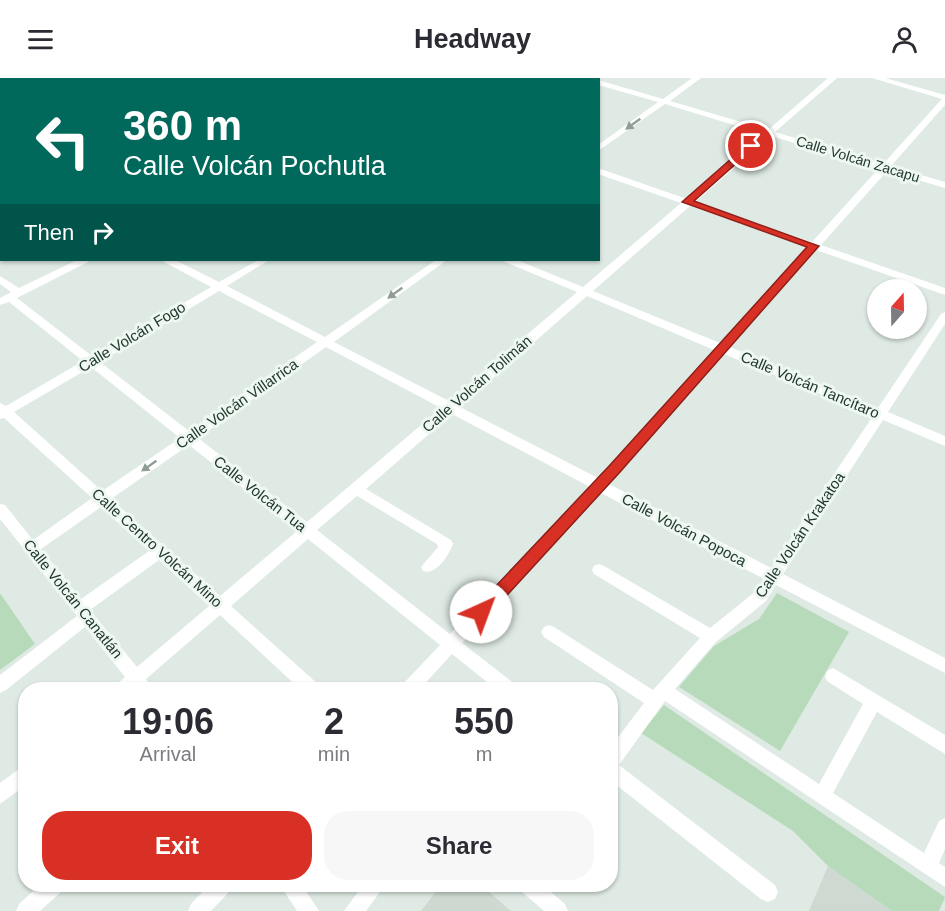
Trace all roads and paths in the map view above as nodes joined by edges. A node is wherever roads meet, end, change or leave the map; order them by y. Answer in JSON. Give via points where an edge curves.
{"nodes":[{"id":1,"x":677,"y":78,"type":"edge"},
{"id":2,"x":833,"y":78,"type":"edge"},
{"id":3,"x":876,"y":78,"type":"edge"},
{"id":4,"x":694,"y":80,"type":"edge"},
{"id":5,"x":600,"y":83,"type":"edge"},
{"id":6,"x":945,"y":98,"type":"edge"},
{"id":7,"x":664,"y":102,"type":"junction"},
{"id":8,"x":767,"y":132,"type":"junction"},
{"id":9,"x":600,"y":148,"type":"edge"},
{"id":10,"x":885,"y":167,"type":"junction"},
{"id":11,"x":600,"y":172,"type":"edge"},
{"id":12,"x":945,"y":185,"type":"edge"},
{"id":13,"x":687,"y":202,"type":"junction"},
{"id":14,"x":814,"y":246,"type":"junction"},
{"id":15,"x":82,"y":261,"type":"edge"},
{"id":16,"x":170,"y":261,"type":"edge"},
{"id":17,"x":262,"y":261,"type":"edge"},
{"id":18,"x":441,"y":261,"type":"edge"},
{"id":19,"x":511,"y":261,"type":"edge"},
{"id":20,"x":0,"y":279,"type":"edge"},
{"id":21,"x":219,"y":286,"type":"junction"},
{"id":22,"x":585,"y":291,"type":"junction"},
{"id":23,"x":945,"y":292,"type":"edge"},
{"id":24,"x":9,"y":298,"type":"edge"},
{"id":25,"x":945,"y":316,"type":"edge"},
{"id":26,"x":326,"y":342,"type":"junction"},
{"id":27,"x":723,"y":349,"type":"junction"},
{"id":28,"x":92,"y":362,"type":"junction"},
{"id":29,"x":450,"y":407,"type":"junction"},
{"id":30,"x":2,"y":411,"type":"edge"},
{"id":31,"x":881,"y":415,"type":"junction"},
{"id":32,"x":189,"y":438,"type":"junction"},
{"id":33,"x":945,"y":441,"type":"edge"},
{"id":34,"x":600,"y":485,"type":"junction"},
{"id":35,"x":356,"y":489,"type":"junction"},
{"id":36,"x":102,"y":499,"type":"junction"},
{"id":37,"x":1,"y":512,"type":"edge"},
{"id":38,"x":307,"y":530,"type":"junction"},
{"id":39,"x":32,"y":548,"type":"junction"},
{"id":40,"x":160,"y":551,"type":"junction"},
{"id":41,"x":428,"y":567,"type":"dead end"},
{"id":42,"x":599,"y":570,"type":"dead end"},
{"id":43,"x":774,"y":577,"type":"junction"},
{"id":44,"x":220,"y":606,"type":"junction"},
{"id":45,"x":84,"y":613,"type":"junction"},
{"id":46,"x":549,"y":632,"type":"dead end"},
{"id":47,"x":711,"y":637,"type":"junction"},
{"id":48,"x":452,"y":644,"type":"junction"},
{"id":49,"x":945,"y":666,"type":"edge"},
{"id":50,"x":833,"y":676,"type":"dead end"},
{"id":51,"x":139,"y":682,"type":"edge"},
{"id":52,"x":143,"y":682,"type":"edge"},
{"id":53,"x":304,"y":682,"type":"edge"},
{"id":54,"x":416,"y":682,"type":"edge"},
{"id":55,"x":500,"y":682,"type":"edge"},
{"id":56,"x":0,"y":685,"type":"edge"},
{"id":57,"x":660,"y":695,"type":"junction"},
{"id":58,"x":874,"y":701,"type":"junction"},
{"id":59,"x":945,"y":745,"type":"edge"},
{"id":60,"x":618,"y":752,"type":"edge"},
{"id":61,"x":618,"y":775,"type":"edge"},
{"id":62,"x":18,"y":780,"type":"edge"},
{"id":63,"x":0,"y":795,"type":"edge"},
{"id":64,"x":822,"y":796,"type":"junction"},
{"id":65,"x":945,"y":827,"type":"edge"},
{"id":66,"x":928,"y":867,"type":"junction"},
{"id":67,"x":945,"y":878,"type":"edge"},
{"id":68,"x":46,"y":892,"type":"edge"},
{"id":69,"x":216,"y":892,"type":"edge"},
{"id":70,"x":295,"y":892,"type":"edge"},
{"id":71,"x":369,"y":892,"type":"edge"},
{"id":72,"x":537,"y":892,"type":"edge"},
{"id":73,"x":768,"y":892,"type":"dead end"},
{"id":74,"x":26,"y":911,"type":"edge"},
{"id":75,"x":198,"y":911,"type":"edge"},
{"id":76,"x":309,"y":911,"type":"edge"},
{"id":77,"x":354,"y":911,"type":"edge"},
{"id":78,"x":558,"y":911,"type":"edge"}],
"edges":[{"from":1,"to":4,"type":"street"},
{"from":2,"to":8,"type":"street","name":"Calle Volcán Tolimán"},
{"from":3,"to":6,"type":"street"},
{"from":4,"to":7,"type":"street"},
{"from":5,"to":7,"type":"street","name":"Calle Volcán Zacapu"},
{"from":6,"to":10,"type":"street"},
{"from":7,"to":8,"type":"street","name":"Calle Volcán Zacapu"},
{"from":7,"to":9,"type":"street","one_way":true},
{"from":8,"to":10,"type":"street","name":"Calle Volcán Zacapu"},
{"from":8,"to":13,"type":"street","name":"Calle Volcán Tolimán"},
{"from":10,"to":12,"type":"street","name":"Calle Volcán Zacapu"},
{"from":10,"to":14,"type":"street"},
{"from":11,"to":13,"type":"street"},
{"from":13,"to":14,"type":"street"},
{"from":13,"to":22,"type":"street","name":"Calle Volcán Tolimán"},
{"from":14,"to":23,"type":"street"},
{"from":14,"to":27,"type":"street"},
{"from":15,"to":24,"type":"street"},
{"from":16,"to":21,"type":"street","name":"Calle Volcán Popoca"},
{"from":17,"to":21,"type":"street","name":"Calle Volcán Fogo"},
{"from":18,"to":26,"type":"street","name":"Calle Volcán Villarrica","one_way":true},
{"from":19,"to":22,"type":"street","name":"Calle Volcán Tancítaro"},
{"from":20,"to":24,"type":"street","name":"Calle Volcán Tua"},
{"from":21,"to":26,"type":"street","name":"Calle Volcán Popoca"},
{"from":21,"to":28,"type":"street","name":"Calle Volcán Fogo"},
{"from":22,"to":27,"type":"street","name":"Calle Volcán Tancítaro"},
{"from":22,"to":29,"type":"street","name":"Calle Volcán Tolimán"},
{"from":24,"to":28,"type":"street","name":"Calle Volcán Tua"},
{"from":25,"to":31,"type":"street","name":"Calle Volcán Krakatoa"},
{"from":26,"to":29,"type":"street","name":"Calle Volcán Popoca"},
{"from":26,"to":32,"type":"street","name":"Calle Volcán Villarrica"},
{"from":27,"to":31,"type":"street","name":"Calle Volcán Tancítaro"},
{"from":27,"to":34,"type":"street"},
{"from":28,"to":30,"type":"street","name":"Calle Volcán Fogo"},
{"from":28,"to":32,"type":"street","name":"Calle Volcán Tua"},
{"from":29,"to":34,"type":"street","name":"Calle Volcán Popoca"},
{"from":29,"to":35,"type":"street","name":"Calle Volcán Tolimán"},
{"from":30,"to":36,"type":"street","name":"Calle Centro Volcán Mino"},
{"from":31,"to":33,"type":"street","name":"Calle Volcán Tancítaro"},
{"from":31,"to":43,"type":"street","name":"Calle Volcán Krakatoa"},
{"from":32,"to":36,"type":"street","name":"Calle Volcán Villarrica","one_way":true},
{"from":32,"to":38,"type":"street","name":"Calle Volcán Tua"},
{"from":34,"to":43,"type":"street","name":"Calle Volcán Popoca"},
{"from":34,"to":48,"type":"street"},
{"from":35,"to":38,"type":"street","name":"Calle Volcán Tolimán"},
{"from":35,"to":41,"type":"street","via":[[446,544]]},
{"from":36,"to":39,"type":"street","name":"Calle Volcán Villarrica"},
{"from":36,"to":40,"type":"street","name":"Calle Centro Volcán Mino"},
{"from":37,"to":39,"type":"street","name":"Calle Volcán Canatlán"},
{"from":38,"to":44,"type":"street","name":"Calle Volcán Tolimán"},
{"from":38,"to":48,"type":"street","name":"Calle Volcán Tua"},
{"from":39,"to":45,"type":"street","name":"Calle Volcán Canatlán"},
{"from":40,"to":44,"type":"street","name":"Calle Centro Volcán Mino"},
{"from":40,"to":45,"type":"street"},
{"from":42,"to":47,"type":"street"},
{"from":43,"to":47,"type":"street","name":"Calle Volcán Krakatoa","via":[[761,596]]},
{"from":43,"to":49,"type":"street","name":"Calle Volcán Popoca"},
{"from":44,"to":52,"type":"street","name":"Calle Volcán Tolimán"},
{"from":44,"to":53,"type":"street","name":"Calle Centro Volcán Mino"},
{"from":45,"to":51,"type":"street","name":"Calle Volcán Canatlán"},
{"from":45,"to":56,"type":"street"},
{"from":46,"to":57,"type":"street"},
{"from":47,"to":57,"type":"street","name":"Calle Volcán Krakatoa"},
{"from":48,"to":54,"type":"street"},
{"from":48,"to":55,"type":"street","name":"Calle Volcán Tua"},
{"from":50,"to":58,"type":"street"},
{"from":57,"to":60,"type":"street","name":"Calle Volcán Krakatoa"},
{"from":57,"to":64,"type":"street"},
{"from":58,"to":59,"type":"street"},
{"from":58,"to":64,"type":"street"},
{"from":61,"to":73,"type":"street"},
{"from":62,"to":63,"type":"street"},
{"from":64,"to":66,"type":"street"},
{"from":65,"to":66,"type":"street"},
{"from":66,"to":67,"type":"street"},
{"from":68,"to":74,"type":"street"},
{"from":69,"to":75,"type":"street"},
{"from":70,"to":76,"type":"street"},
{"from":71,"to":77,"type":"street"},
{"from":72,"to":78,"type":"street"}]}
